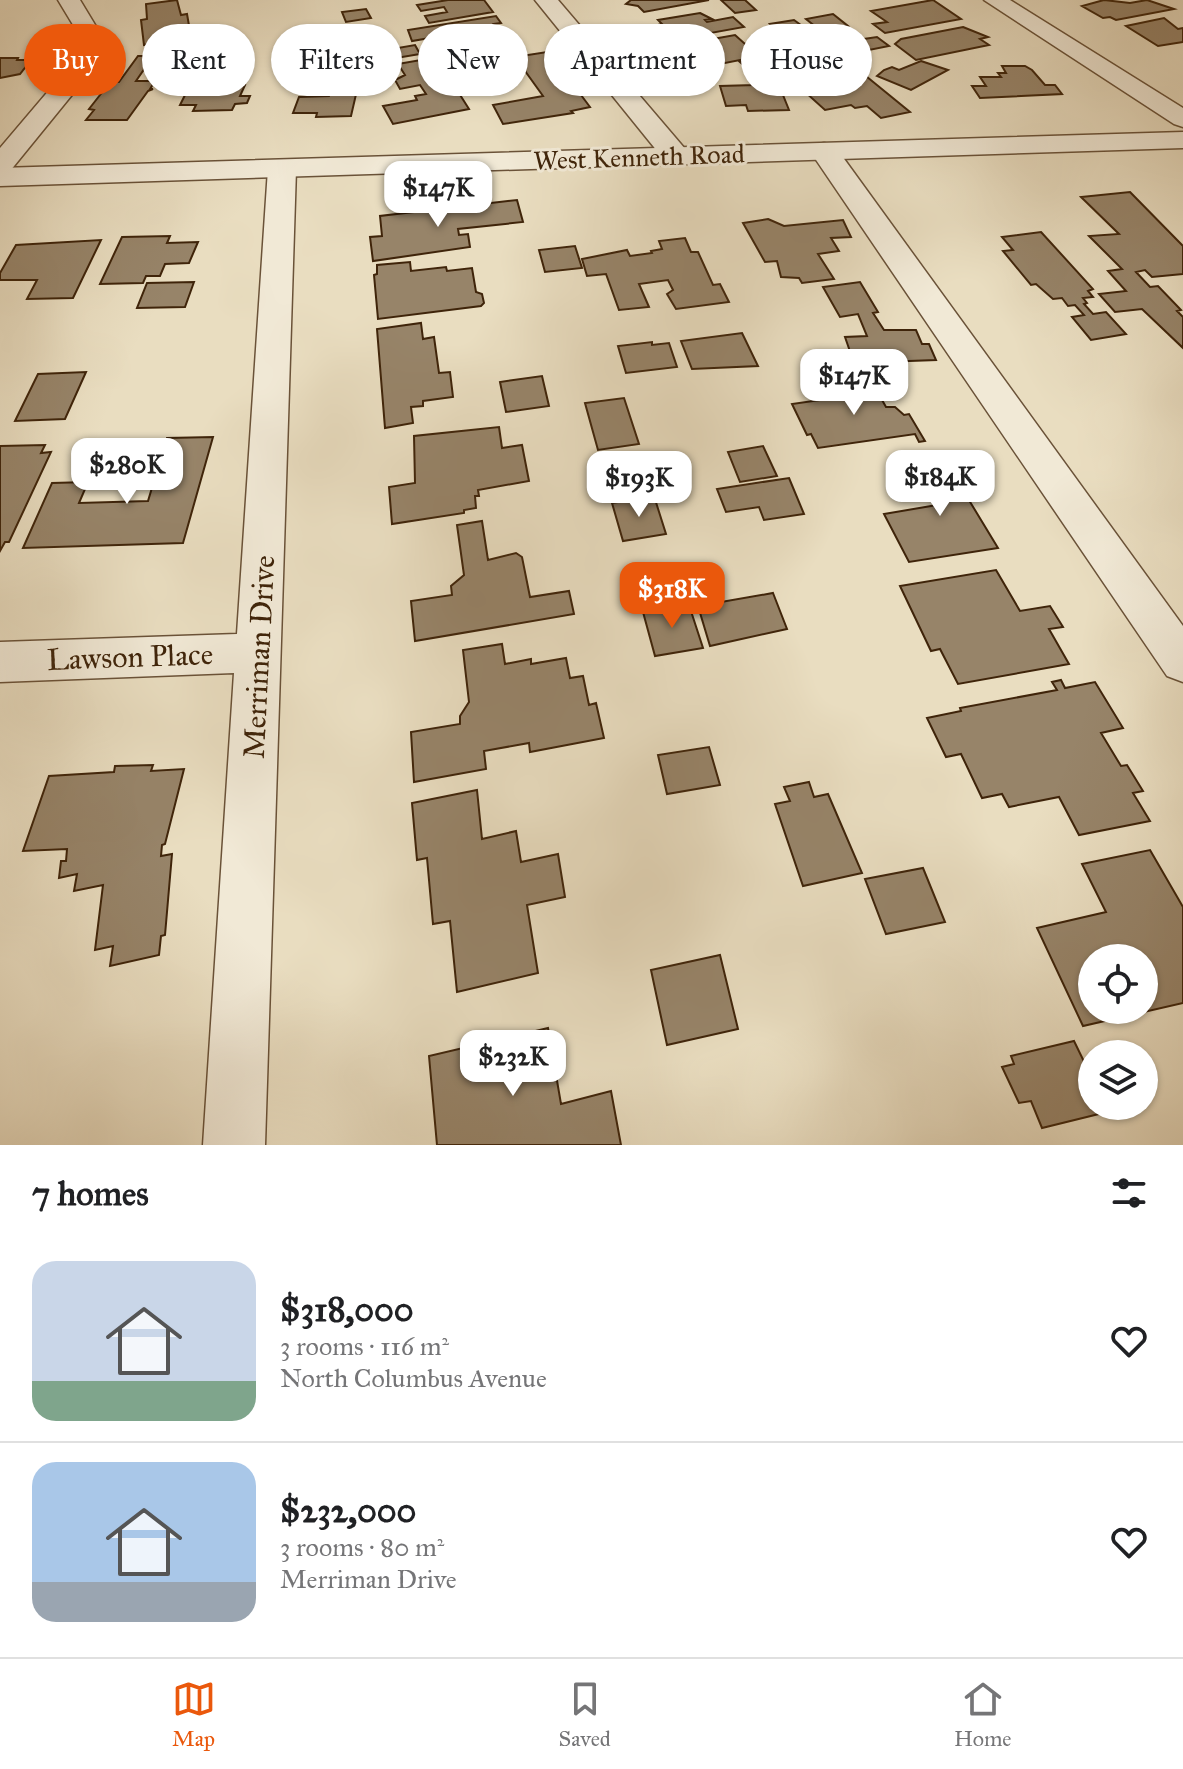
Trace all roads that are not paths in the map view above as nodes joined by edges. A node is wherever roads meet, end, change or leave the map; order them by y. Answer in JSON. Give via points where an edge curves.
{"nodes":[{"id":1,"x":69,"y":0,"type":"edge"},
{"id":2,"x":546,"y":0,"type":"edge"},
{"id":3,"x":995,"y":0,"type":"edge"},
{"id":4,"x":1183,"y":119,"type":"edge"},
{"id":5,"x":1183,"y":140,"type":"edge"},
{"id":6,"x":824,"y":151,"type":"junction"},
{"id":7,"x":676,"y":156,"type":"junction"},
{"id":8,"x":0,"y":165,"type":"edge"},
{"id":9,"x":282,"y":169,"type":"junction"},
{"id":10,"x":0,"y":177,"type":"edge"},
{"id":11,"x":260,"y":653,"type":"junction"},
{"id":12,"x":0,"y":662,"type":"edge"},
{"id":13,"x":1183,"y":662,"type":"edge"},
{"id":14,"x":234,"y":1145,"type":"edge"}],
"edges":[{"from":1,"to":8,"type":"street","via":[[92,38],[85,64]]},
{"from":2,"to":7,"type":"street"},
{"from":3,"to":4,"type":"street"},
{"from":5,"to":6,"type":"street","name":"West Kenneth Road"},
{"from":6,"to":7,"type":"street","name":"West Kenneth Road"},
{"from":6,"to":13,"type":"street"},
{"from":7,"to":9,"type":"street","name":"West Kenneth Road"},
{"from":9,"to":10,"type":"street","name":"West Kenneth Road"},
{"from":9,"to":11,"type":"street","name":"Merriman Drive"},
{"from":11,"to":12,"type":"street","name":"Lawson Place"},
{"from":11,"to":14,"type":"street","name":"Merriman Drive"}]}
